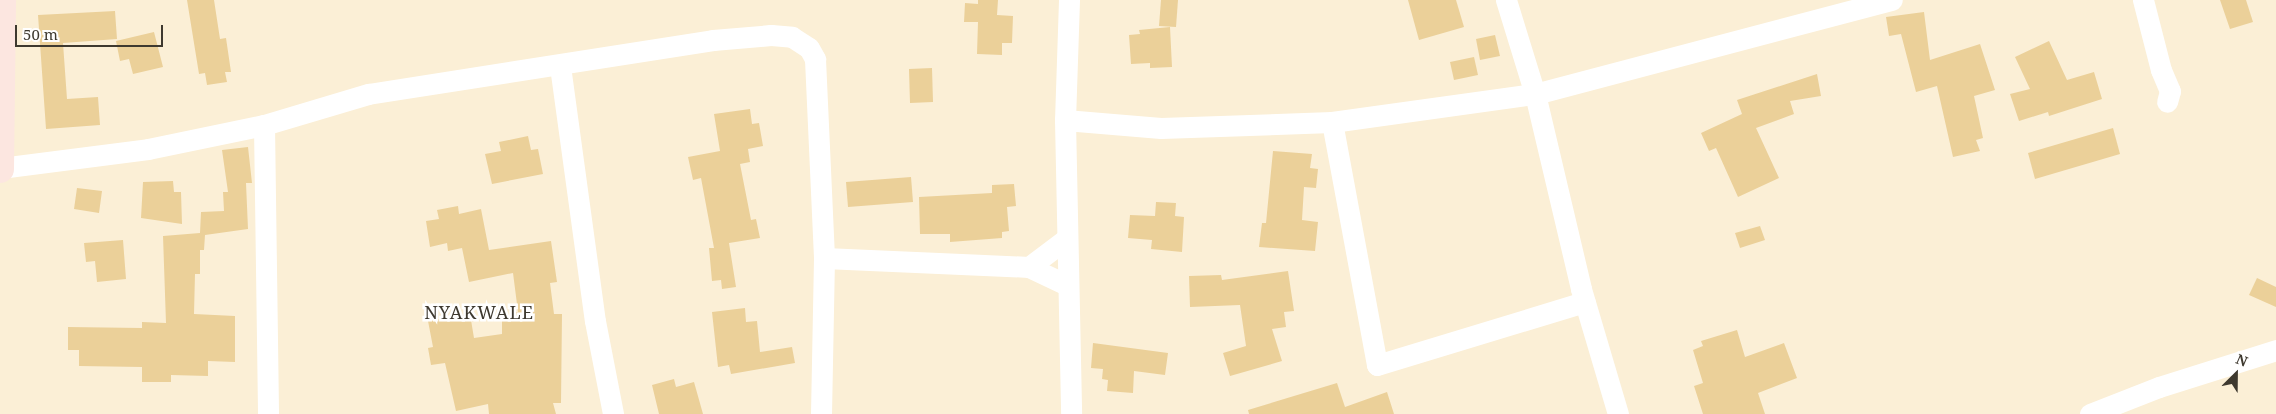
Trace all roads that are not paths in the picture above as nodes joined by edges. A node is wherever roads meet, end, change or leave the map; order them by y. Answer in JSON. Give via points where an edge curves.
{"nodes":[{"id":1,"x":2,"y":0,"type":"edge"},
{"id":2,"x":1069,"y":0,"type":"edge"},
{"id":3,"x":1506,"y":0,"type":"edge"},
{"id":4,"x":1892,"y":0,"type":"edge"},
{"id":5,"x":2143,"y":0,"type":"edge"},
{"id":6,"x":560,"y":66,"type":"junction"},
{"id":7,"x":1535,"y":94,"type":"junction"},
{"id":8,"x":2167,"y":102,"type":"dead end"},
{"id":9,"x":1065,"y":120,"type":"junction"},
{"id":10,"x":1332,"y":122,"type":"junction"},
{"id":11,"x":264,"y":125,"type":"junction"},
{"id":12,"x":0,"y":168,"type":"edge"},
{"id":13,"x":1066,"y":239,"type":"junction"},
{"id":14,"x":824,"y":258,"type":"junction"},
{"id":15,"x":1029,"y":267,"type":"junction"},
{"id":16,"x":1066,"y":286,"type":"junction"},
{"id":17,"x":1585,"y":302,"type":"junction"},
{"id":18,"x":2276,"y":350,"type":"edge"},
{"id":19,"x":268,"y":414,"type":"edge"},
{"id":20,"x":613,"y":414,"type":"edge"},
{"id":21,"x":821,"y":414,"type":"edge"},
{"id":22,"x":1071,"y":414,"type":"edge"},
{"id":23,"x":1618,"y":414,"type":"edge"},
{"id":24,"x":2090,"y":414,"type":"edge"}],
"edges":[{"from":1,"to":12,"type":"street"},
{"from":2,"to":9,"type":"street"},
{"from":3,"to":7,"type":"street"},
{"from":4,"to":7,"type":"street"},
{"from":5,"to":8,"type":"street","via":[[2170,91]]},
{"from":6,"to":11,"type":"street","via":[[368,94]]},
{"from":6,"to":14,"type":"street","via":[[598,57],[771,34],[792,37],[809,48],[814,59]]},
{"from":6,"to":20,"type":"street","via":[[595,321]]},
{"from":7,"to":10,"type":"street"},
{"from":7,"to":17,"type":"street"},
{"from":9,"to":10,"type":"street","via":[[1161,128]]},
{"from":9,"to":13,"type":"street"},
{"from":10,"to":17,"type":"street","via":[[1376,365]]},
{"from":11,"to":12,"type":"street","via":[[148,149]]},
{"from":11,"to":19,"type":"street"},
{"from":13,"to":15,"type":"street"},
{"from":13,"to":16,"type":"street"},
{"from":14,"to":15,"type":"street"},
{"from":14,"to":21,"type":"street"},
{"from":15,"to":16,"type":"street"},
{"from":16,"to":22,"type":"street"},
{"from":17,"to":23,"type":"street"},
{"from":18,"to":24,"type":"street","via":[[2159,387]]}]}
